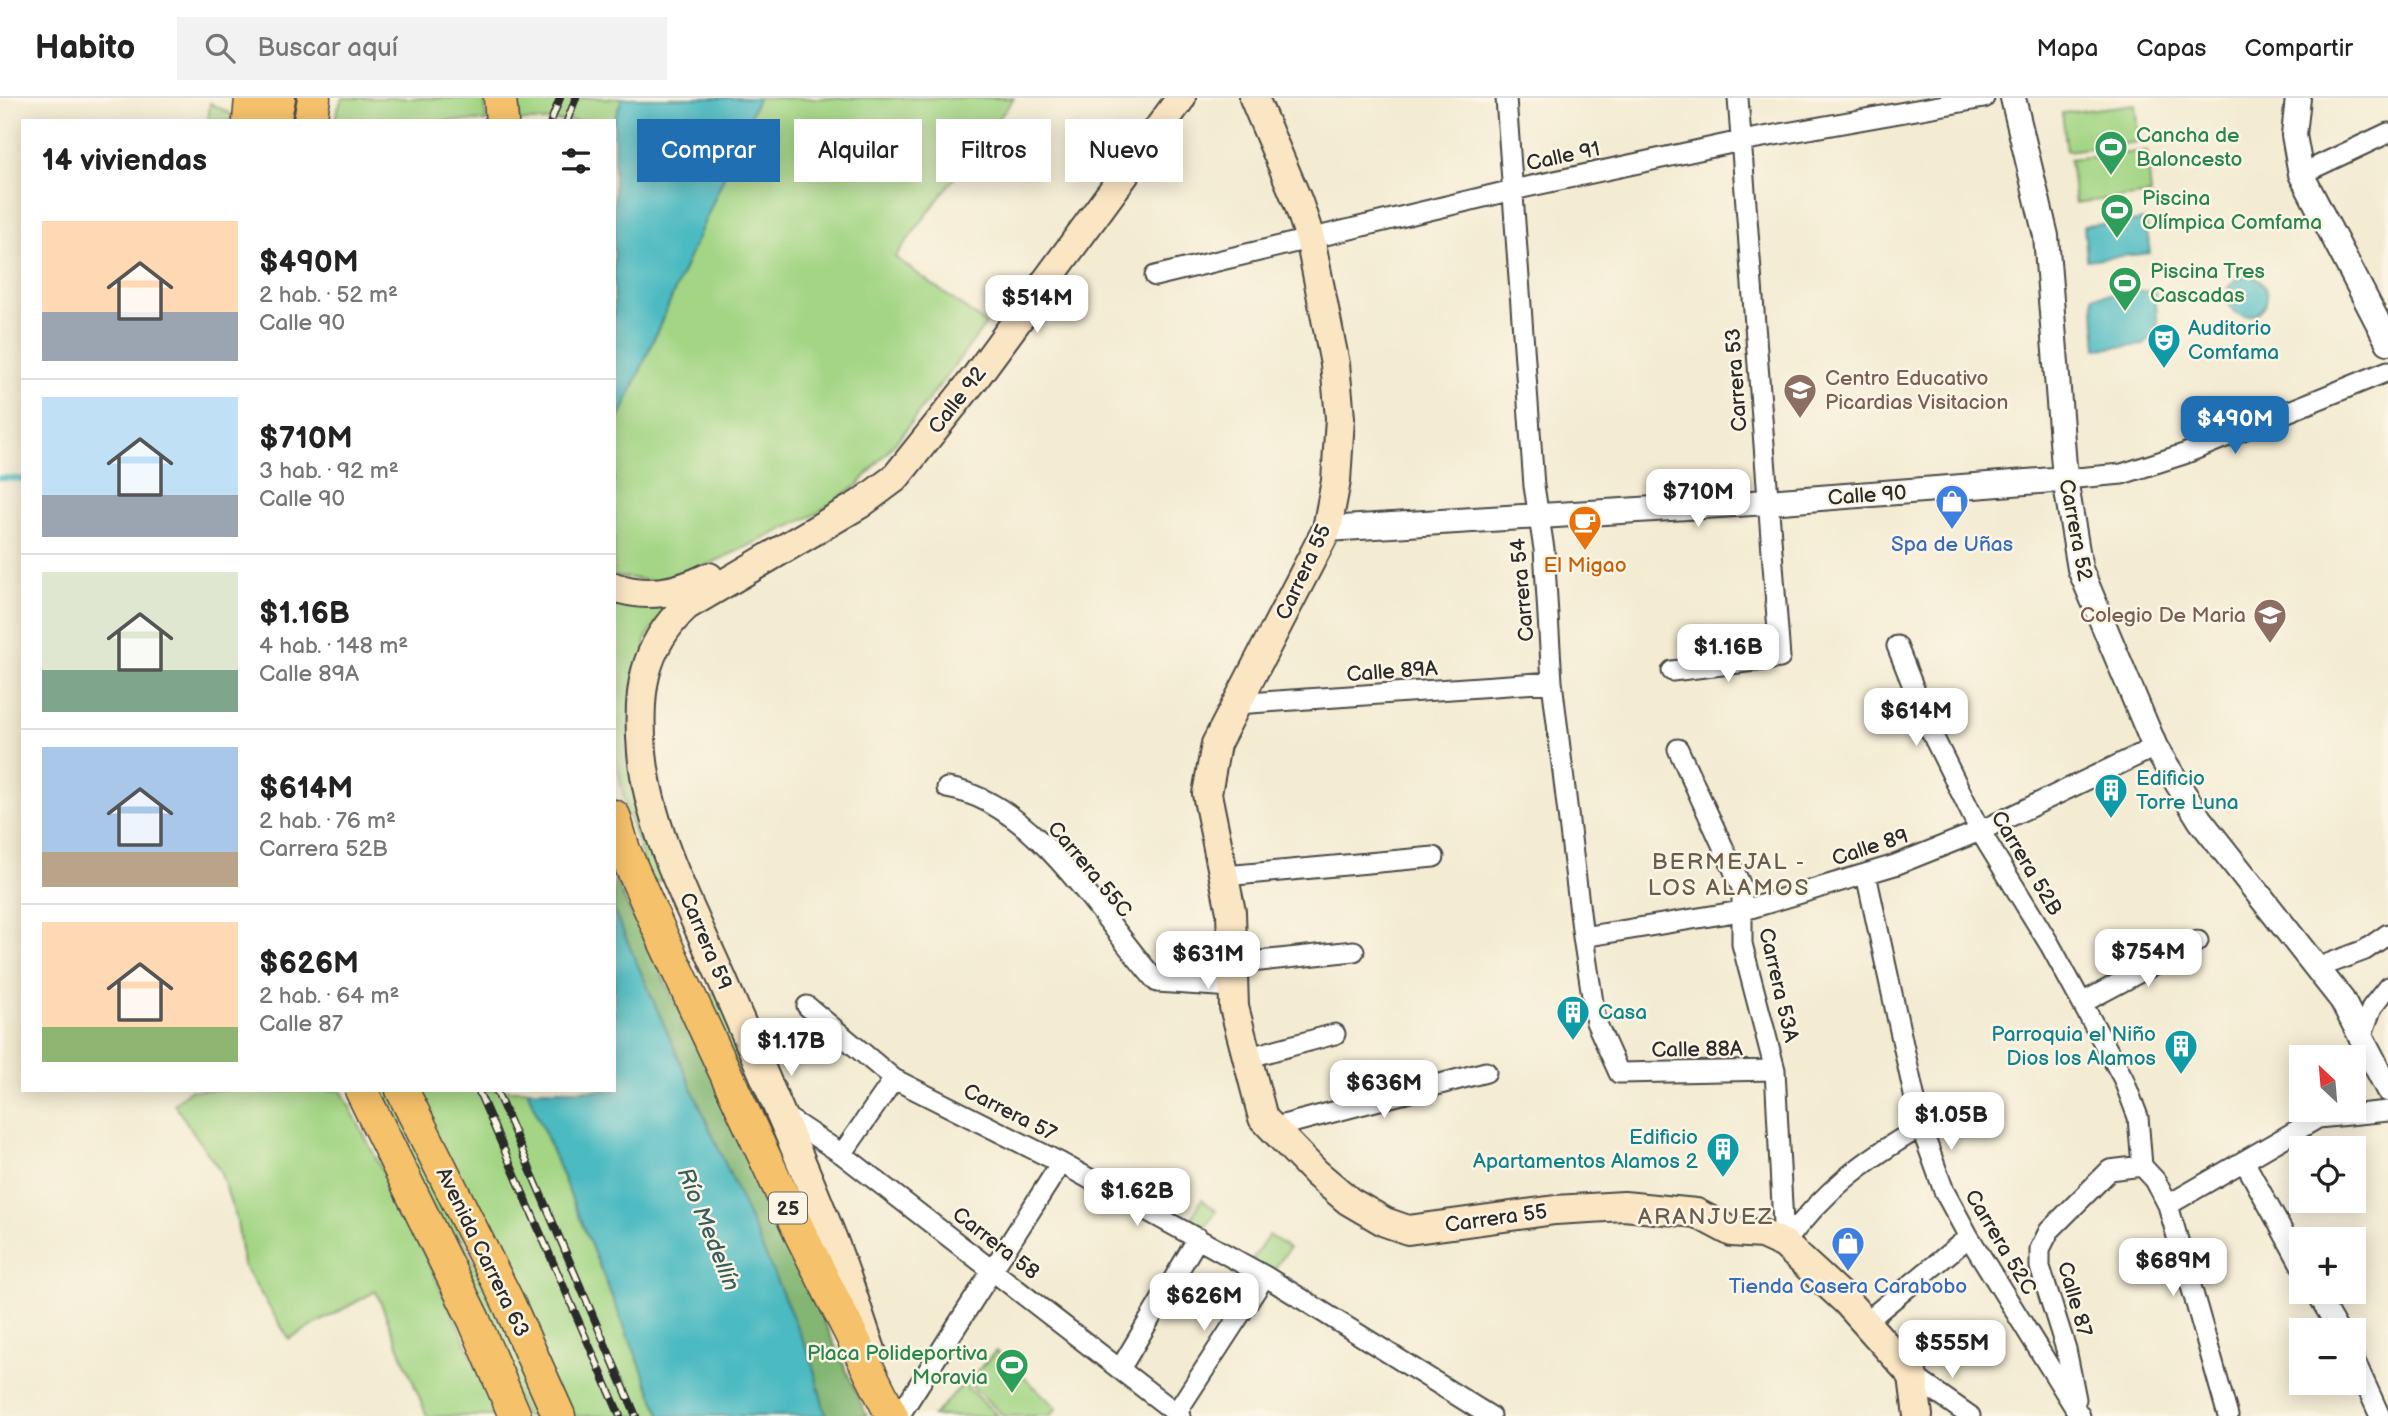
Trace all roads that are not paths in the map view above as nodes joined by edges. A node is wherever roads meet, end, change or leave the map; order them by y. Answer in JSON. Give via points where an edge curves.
{"nodes":[{"id":1,"x":251,"y":98,"type":"edge"},
{"id":2,"x":279,"y":98,"type":"edge"},
{"id":3,"x":314,"y":98,"type":"edge"},
{"id":4,"x":500,"y":98,"type":"edge"},
{"id":5,"x":1181,"y":98,"type":"edge"},
{"id":6,"x":1254,"y":98,"type":"edge"},
{"id":7,"x":1506,"y":98,"type":"edge"},
{"id":8,"x":1738,"y":98,"type":"edge"},
{"id":9,"x":1984,"y":98,"type":"edge"},
{"id":10,"x":2013,"y":98,"type":"edge"},
{"id":11,"x":2298,"y":98,"type":"edge"},
{"id":12,"x":249,"y":119,"type":"edge"},
{"id":13,"x":274,"y":119,"type":"edge"},
{"id":14,"x":310,"y":119,"type":"edge"},
{"id":15,"x":502,"y":119,"type":"edge"},
{"id":16,"x":2388,"y":133,"type":"edge"},
{"id":17,"x":1741,"y":141,"type":"junction"},
{"id":18,"x":2301,"y":174,"type":"junction"},
{"id":19,"x":1513,"y":190,"type":"junction"},
{"id":20,"x":1310,"y":238,"type":"junction"},
{"id":21,"x":1155,"y":276,"type":"dead end"},
{"id":22,"x":2388,"y":342,"type":"edge"},
{"id":23,"x":2388,"y":371,"type":"edge"},
{"id":24,"x":2065,"y":479,"type":"junction"},
{"id":25,"x":1768,"y":502,"type":"junction"},
{"id":26,"x":1538,"y":514,"type":"junction"},
{"id":27,"x":1326,"y":529,"type":"junction"},
{"id":28,"x":708,"y":585,"type":"junction"},
{"id":29,"x":616,"y":588,"type":"edge"},
{"id":30,"x":1897,"y":646,"type":"dead end"},
{"id":31,"x":1672,"y":671,"type":"dead end"},
{"id":32,"x":1552,"y":682,"type":"junction"},
{"id":33,"x":1235,"y":704,"type":"junction"},
{"id":34,"x":2155,"y":747,"type":"junction"},
{"id":35,"x":1678,"y":749,"type":"dead end"},
{"id":36,"x":947,"y":788,"type":"dead end"},
{"id":37,"x":616,"y":823,"type":"edge"},
{"id":38,"x":1980,"y":831,"type":"junction"},
{"id":39,"x":1434,"y":857,"type":"dead end"},
{"id":40,"x":1866,"y":874,"type":"junction"},
{"id":41,"x":1226,"y":876,"type":"junction"},
{"id":42,"x":1741,"y":911,"type":"junction"},
{"id":43,"x":2388,"y":934,"type":"edge"},
{"id":44,"x":1583,"y":937,"type":"junction"},
{"id":45,"x":2198,"y":941,"type":"dead end"},
{"id":46,"x":1354,"y":951,"type":"dead end"},
{"id":47,"x":2317,"y":968,"type":"junction"},
{"id":48,"x":1232,"y":976,"type":"junction"},
{"id":49,"x":2388,"y":987,"type":"edge"},
{"id":50,"x":2082,"y":1003,"type":"junction"},
{"id":51,"x":807,"y":1006,"type":"dead end"},
{"id":52,"x":1335,"y":1034,"type":"dead end"},
{"id":53,"x":2361,"y":1037,"type":"junction"},
{"id":54,"x":1246,"y":1058,"type":"junction"},
{"id":55,"x":1775,"y":1070,"type":"junction"},
{"id":56,"x":1486,"y":1072,"type":"dead end"},
{"id":57,"x":1619,"y":1073,"type":"joint"},
{"id":58,"x":894,"y":1079,"type":"junction"},
{"id":59,"x":2388,"y":1090,"type":"edge"},
{"id":60,"x":362,"y":1092,"type":"edge"},
{"id":61,"x":403,"y":1092,"type":"edge"},
{"id":62,"x":2388,"y":1111,"type":"edge"},
{"id":63,"x":779,"y":1112,"type":"junction"},
{"id":64,"x":1921,"y":1127,"type":"junction"},
{"id":65,"x":1272,"y":1128,"type":"junction"},
{"id":66,"x":842,"y":1154,"type":"junction"},
{"id":67,"x":2244,"y":1161,"type":"junction"},
{"id":68,"x":1061,"y":1163,"type":"junction"},
{"id":69,"x":2142,"y":1166,"type":"junction"},
{"id":70,"x":2168,"y":1205,"type":"junction"},
{"id":71,"x":1969,"y":1237,"type":"junction"},
{"id":72,"x":1198,"y":1238,"type":"junction"},
{"id":73,"x":2289,"y":1243,"type":"edge"},
{"id":74,"x":1784,"y":1244,"type":"junction"},
{"id":75,"x":993,"y":1269,"type":"junction"},
{"id":76,"x":1265,"y":1276,"type":"junction"},
{"id":77,"x":1863,"y":1324,"type":"junction"},
{"id":78,"x":1120,"y":1369,"type":"junction"},
{"id":79,"x":1913,"y":1376,"type":"junction"},
{"id":80,"x":2366,"y":1385,"type":"edge"},
{"id":81,"x":1178,"y":1415,"type":"edge"},
{"id":82,"x":2080,"y":1415,"type":"edge"},
{"id":83,"x":515,"y":1416,"type":"edge"},
{"id":84,"x":559,"y":1416,"type":"edge"},
{"id":85,"x":893,"y":1416,"type":"edge"},
{"id":86,"x":899,"y":1416,"type":"edge"},
{"id":87,"x":1488,"y":1416,"type":"edge"},
{"id":88,"x":1917,"y":1416,"type":"edge"},
{"id":89,"x":1970,"y":1416,"type":"edge"},
{"id":90,"x":2228,"y":1416,"type":"edge"},
{"id":91,"x":2380,"y":1416,"type":"edge"}],
"edges":[{"from":1,"to":12,"type":"highway"},
{"from":2,"to":13,"type":"highway"},
{"from":3,"to":14,"type":"highway"},
{"from":4,"to":15,"type":"highway"},
{"from":5,"to":28,"type":"main road","name":"Calle 92","via":[[975,378],[895,478],[841,516]]},
{"from":6,"to":20,"type":"main road","name":"Carrera 55"},
{"from":7,"to":19,"type":"street","name":"Carrera 54"},
{"from":8,"to":17,"type":"street","name":"Carrera 53"},
{"from":9,"to":17,"type":"street","name":"Calle 91"},
{"from":10,"to":24,"type":"street","name":"Carrera 52","via":[[2046,236]]},
{"from":11,"to":18,"type":"street","via":[[2294,135]]},
{"from":16,"to":18,"type":"street"},
{"from":17,"to":19,"type":"street","name":"Calle 91"},
{"from":17,"to":25,"type":"street","name":"Carrera 53"},
{"from":18,"to":22,"type":"street"},
{"from":19,"to":20,"type":"street","name":"Calle 91"},
{"from":19,"to":26,"type":"street","name":"Carrera 54"},
{"from":20,"to":21,"type":"street","name":"Calle 91"},
{"from":20,"to":27,"type":"main road","name":"Carrera 55","via":[[1335,364],[1340,418],[1336,481]]},
{"from":23,"to":24,"type":"street","name":"Calle 90","via":[[2184,454],[2122,474]]},
{"from":24,"to":25,"type":"street","name":"Calle 90"},
{"from":24,"to":34,"type":"street","name":"Carrera 52","via":[[2080,569]]},
{"from":25,"to":26,"type":"street","name":"Calle 90"},
{"from":25,"to":31,"type":"street","name":"Carrera 53","via":[[1780,658]]},
{"from":26,"to":27,"type":"street","name":"Calle 90"},
{"from":26,"to":32,"type":"street","name":"Carrera 54"},
{"from":27,"to":33,"type":"main road","name":"Carrera 55"},
{"from":28,"to":29,"type":"main road","name":"Calle 92","via":[[661,594]]},
{"from":28,"to":63,"type":"main road","name":"Carrera 59","via":[[654,644],[641,694],[642,754],[674,868]]},
{"from":30,"to":38,"type":"street","name":"Carrera 52B","via":[[1932,734]]},
{"from":32,"to":33,"type":"street","name":"Calle 89A"},
{"from":32,"to":44,"type":"street","name":"Carrera 54"},
{"from":33,"to":41,"type":"main road","name":"Carrera 55","via":[[1216,744],[1207,794]]},
{"from":34,"to":38,"type":"street","name":"Calle 89"},
{"from":34,"to":47,"type":"street","name":"Carrera 52","via":[[2200,820]]},
{"from":35,"to":42,"type":"street","name":"Carrera 53A","via":[[1737,873]]},
{"from":36,"to":48,"type":"street","name":"Carrera 55C","via":[[966,791],[1008,813],[1052,851],[1157,982]]},
{"from":37,"to":85,"type":"highway","number":"25","via":[[624,850],[806,1246]]},
{"from":38,"to":40,"type":"street","name":"Calle 89"},
{"from":38,"to":50,"type":"street","name":"Carrera 52B"},
{"from":39,"to":41,"type":"street"},
{"from":40,"to":42,"type":"street","name":"Calle 89"},
{"from":40,"to":64,"type":"street","name":"Carrera 52C"},
{"from":41,"to":48,"type":"main road","name":"Carrera 55"},
{"from":42,"to":44,"type":"street","name":"Calle 89"},
{"from":42,"to":55,"type":"street","name":"Carrera 53A","via":[[1742,944]]},
{"from":43,"to":47,"type":"street","via":[[2365,950]]},
{"from":44,"to":57,"type":"street","name":"Carrera 54","via":[[1597,1022]]},
{"from":45,"to":50,"type":"street"},
{"from":46,"to":48,"type":"street"},
{"from":47,"to":53,"type":"street","name":"Carrera 52","via":[[2342,1000]]},
{"from":48,"to":54,"type":"main road","name":"Carrera 55"},
{"from":49,"to":53,"type":"street","via":[[2372,1006]]},
{"from":50,"to":69,"type":"street","name":"Carrera 52B","via":[[2138,1117]]},
{"from":51,"to":58,"type":"street","name":"Carrera 57"},
{"from":52,"to":54,"type":"street"},
{"from":53,"to":59,"type":"street","name":"Carrera 52"},
{"from":54,"to":65,"type":"main road","name":"Carrera 55","via":[[1259,1109]]},
{"from":55,"to":57,"type":"street","name":"Calle 88A"},
{"from":55,"to":74,"type":"street","name":"Carrera 53A"},
{"from":56,"to":65,"type":"street"},
{"from":58,"to":66,"type":"street"},
{"from":58,"to":68,"type":"street","name":"Carrera 57"},
{"from":60,"to":83,"type":"highway","name":"Avenida Carrera 63","via":[[474,1320]]},
{"from":61,"to":84,"type":"highway","name":"Avenida Carrera 63","via":[[508,1302]]},
{"from":62,"to":67,"type":"street","via":[[2318,1118]]},
{"from":63,"to":66,"type":"street","name":"Carrera 58"},
{"from":63,"to":85,"type":"main road","name":"Carrera 59","via":[[831,1233]]},
{"from":64,"to":71,"type":"street","name":"Carrera 52C","via":[[1944,1191]]},
{"from":64,"to":74,"type":"street","via":[[1869,1157],[1804,1218]]},
{"from":65,"to":74,"type":"main road","name":"Carrera 55","via":[[1349,1201],[1408,1230],[1555,1210],[1624,1206],[1696,1213],[1732,1232],[1762,1234]]},
{"from":66,"to":75,"type":"street","name":"Carrera 58"},
{"from":67,"to":70,"type":"street"},
{"from":67,"to":73,"type":"street"},
{"from":68,"to":72,"type":"street","name":"Carrera 57"},
{"from":68,"to":75,"type":"street"},
{"from":69,"to":70,"type":"street"},
{"from":69,"to":82,"type":"street","name":"Calle 87","via":[[2110,1170],[2049,1231],[2040,1249],[2040,1268],[2066,1349]]},
{"from":70,"to":90,"type":"street"},
{"from":71,"to":77,"type":"street"},
{"from":71,"to":82,"type":"street","name":"Carrera 52C"},
{"from":72,"to":76,"type":"street","name":"Carrera 57"},
{"from":72,"to":78,"type":"street"},
{"from":74,"to":77,"type":"main road","name":"Carrera 55","via":[[1847,1302]]},
{"from":75,"to":78,"type":"street","name":"Carrera 58"},
{"from":75,"to":86,"type":"street"},
{"from":76,"to":81,"type":"street"},
{"from":76,"to":87,"type":"street","name":"Carrera 57"},
{"from":77,"to":79,"type":"main road","name":"Carrera 55"},
{"from":78,"to":81,"type":"street","name":"Carrera 58"},
{"from":79,"to":88,"type":"main road"},
{"from":79,"to":89,"type":"street"},
{"from":80,"to":91,"type":"street"}]}
